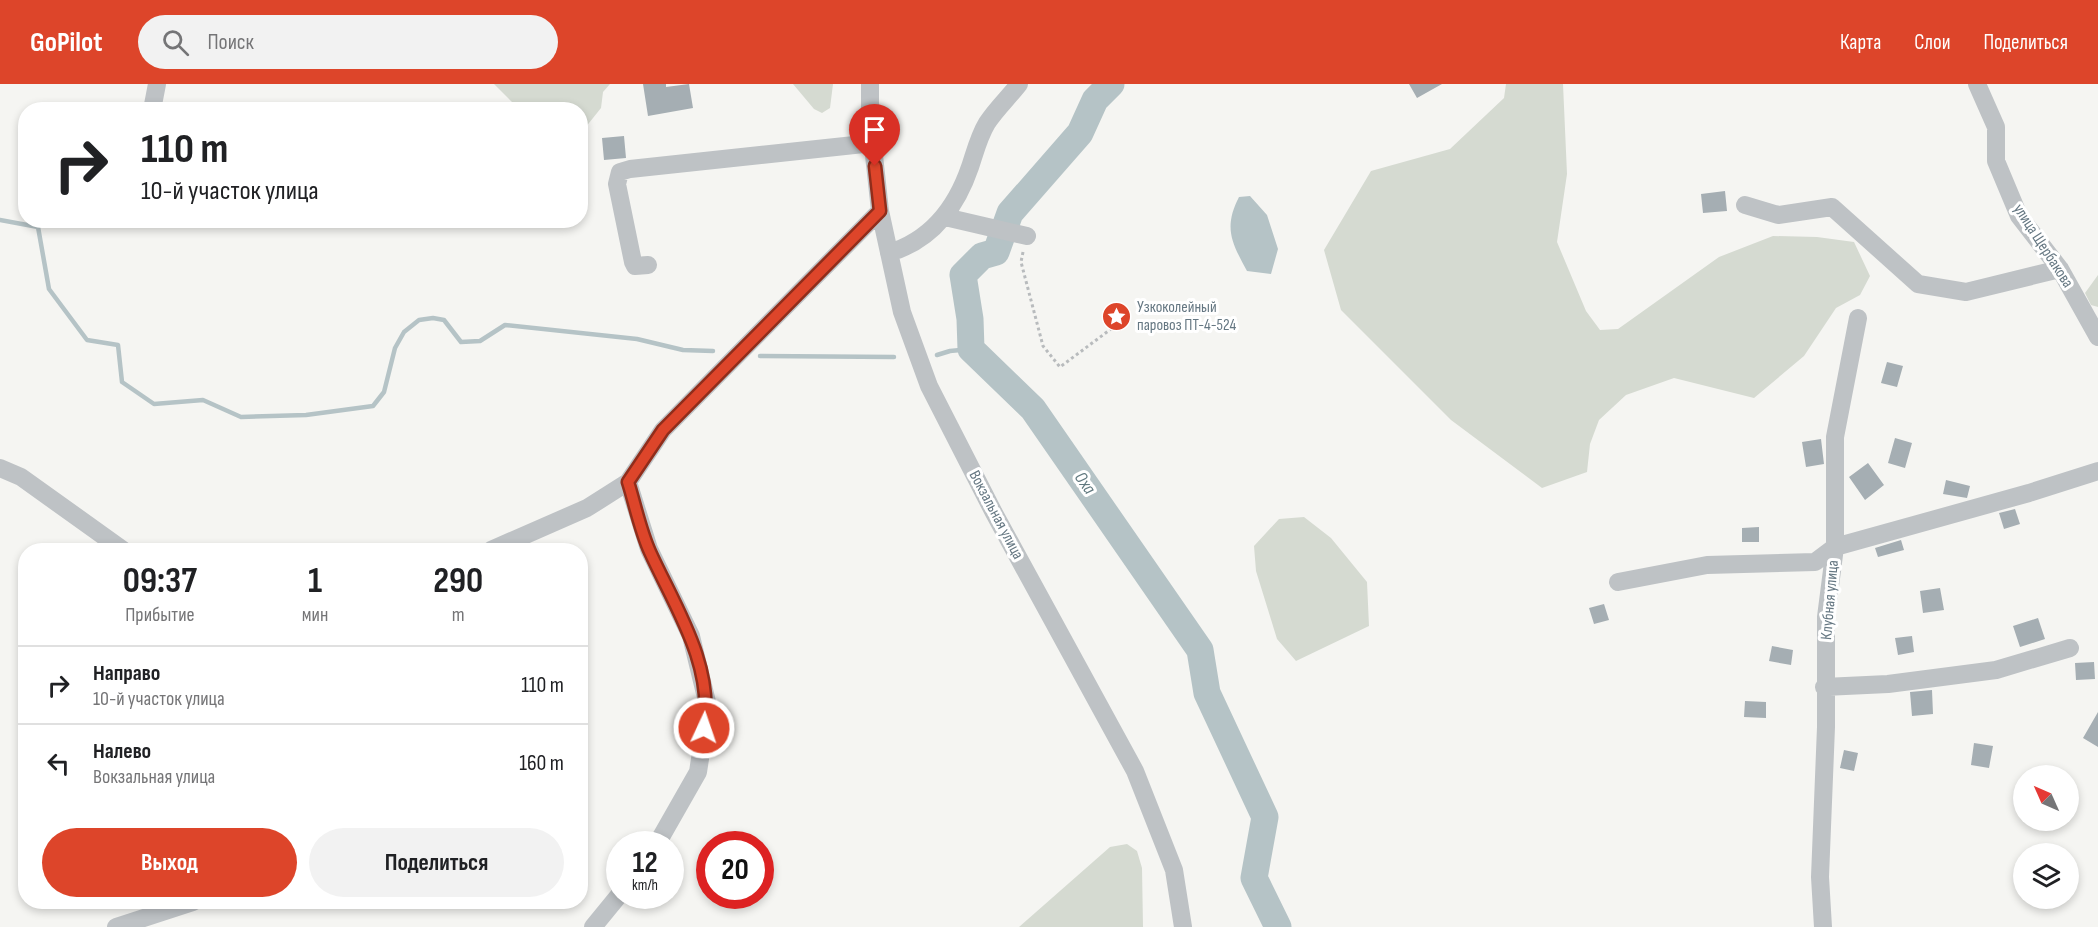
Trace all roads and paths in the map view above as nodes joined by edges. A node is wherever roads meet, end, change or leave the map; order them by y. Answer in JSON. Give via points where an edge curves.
{"nodes":[{"id":1,"x":157,"y":84,"type":"edge"},
{"id":2,"x":870,"y":84,"type":"edge"},
{"id":3,"x":1019,"y":84,"type":"edge"},
{"id":4,"x":1977,"y":84,"type":"edge"},
{"id":5,"x":154,"y":102,"type":"edge"},
{"id":6,"x":873,"y":143,"type":"junction"},
{"id":7,"x":1745,"y":205,"type":"dead end"},
{"id":8,"x":880,"y":211,"type":"junction"},
{"id":9,"x":945,"y":217,"type":"junction"},
{"id":10,"x":1023,"y":235,"type":"joint"},
{"id":11,"x":889,"y":253,"type":"junction"},
{"id":12,"x":648,"y":266,"type":"dead end"},
{"id":13,"x":2060,"y":269,"type":"junction"},
{"id":14,"x":1858,"y":318,"type":"dead end"},
{"id":15,"x":1111,"y":329,"type":"dead end"},
{"id":16,"x":2098,"y":338,"type":"edge"},
{"id":17,"x":0,"y":468,"type":"edge"},
{"id":18,"x":2098,"y":471,"type":"edge"},
{"id":19,"x":628,"y":482,"type":"junction"},
{"id":20,"x":113,"y":543,"type":"edge"},
{"id":21,"x":507,"y":543,"type":"edge"},
{"id":22,"x":1835,"y":547,"type":"junction"},
{"id":23,"x":1618,"y":582,"type":"dead end"},
{"id":24,"x":2070,"y":648,"type":"dead end"},
{"id":25,"x":1824,"y":687,"type":"junction"},
{"id":26,"x":664,"y":831,"type":"edge"},
{"id":27,"x":171,"y":909,"type":"edge"},
{"id":28,"x":608,"y":909,"type":"edge"},
{"id":29,"x":116,"y":927,"type":"edge"},
{"id":30,"x":593,"y":927,"type":"edge"},
{"id":31,"x":1183,"y":927,"type":"edge"},
{"id":32,"x":1823,"y":927,"type":"edge"}],
"edges":[{"from":1,"to":5,"type":"street"},
{"from":2,"to":6,"type":"street","name":"Вокзальная улица"},
{"from":3,"to":9,"type":"street","via":[[987,123],[958,197]]},
{"from":4,"to":13,"type":"street","name":"улица Щербакова","via":[[1996,127],[1996,161],[2019,216]]},
{"from":6,"to":8,"type":"street","name":"Вокзальная улица"},
{"from":6,"to":12,"type":"street","via":[[620,172],[617,184],[633,262],[635,266]]},
{"from":7,"to":13,"type":"street","via":[[1778,215],[1832,207],[1918,284],[1966,291]]},
{"from":8,"to":11,"type":"street","name":"Вокзальная улица"},
{"from":8,"to":19,"type":"street","via":[[663,430]]},
{"from":9,"to":10,"type":"street"},
{"from":9,"to":11,"type":"street","via":[[909,247]]},
{"from":10,"to":15,"type":"path","via":[[1021,262],[1030,301],[1043,346],[1060,367]]},
{"from":11,"to":31,"type":"street","name":"Вокзальная улица","via":[[902,312],[929,386],[1135,771],[1174,870]]},
{"from":13,"to":16,"type":"street","name":"улица Щербакова"},
{"from":14,"to":22,"type":"street","via":[[1835,437]]},
{"from":17,"to":20,"type":"street","via":[[21,477]]},
{"from":18,"to":22,"type":"street","name":"Клубная улица"},
{"from":19,"to":21,"type":"street","via":[[587,508]]},
{"from":19,"to":26,"type":"street","via":[[649,549],[691,636],[708,706],[698,772]]},
{"from":22,"to":23,"type":"street","via":[[1815,562],[1707,565]]},
{"from":22,"to":25,"type":"street","name":"Клубная улица","via":[[1826,617]]},
{"from":24,"to":25,"type":"street","via":[[1996,670],[1888,684]]},
{"from":25,"to":32,"type":"street","name":"Клубная улица","via":[[1820,878]]},
{"from":27,"to":29,"type":"street"},
{"from":28,"to":30,"type":"street"}]}
